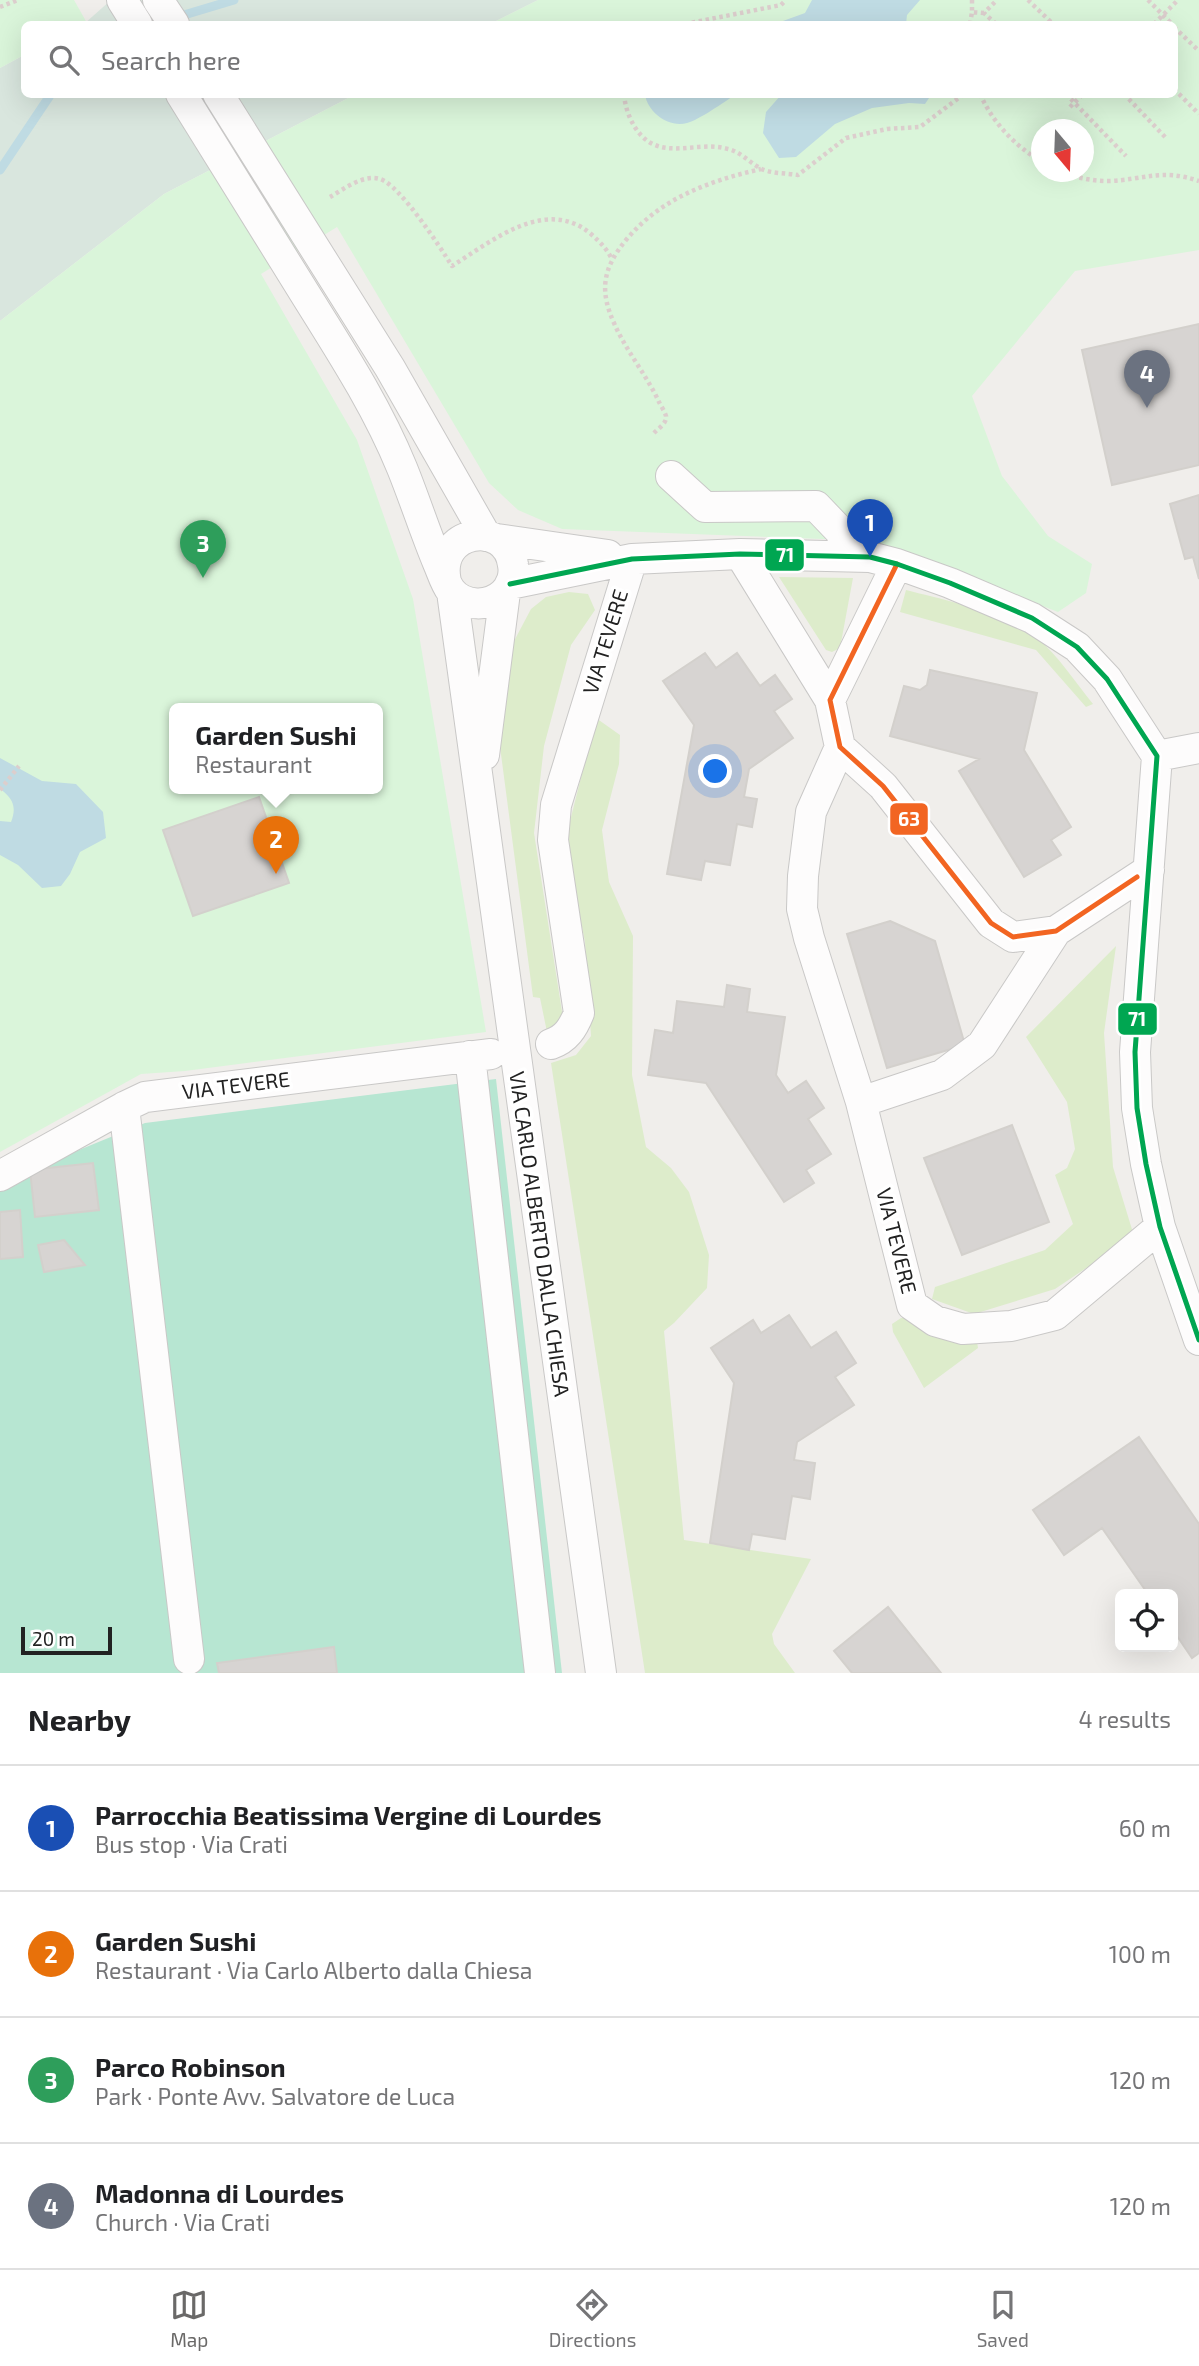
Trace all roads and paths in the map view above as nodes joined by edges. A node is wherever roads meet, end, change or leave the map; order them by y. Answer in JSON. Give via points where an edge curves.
{"nodes":[{"id":1,"x":18,"y":0,"type":"edge"},
{"id":2,"x":122,"y":0,"type":"edge"},
{"id":3,"x":158,"y":0,"type":"edge"},
{"id":4,"x":786,"y":0,"type":"edge"},
{"id":5,"x":972,"y":0,"type":"edge"},
{"id":6,"x":997,"y":0,"type":"edge"},
{"id":7,"x":1028,"y":0,"type":"edge"},
{"id":8,"x":1148,"y":0,"type":"edge"},
{"id":9,"x":1178,"y":0,"type":"edge"},
{"id":10,"x":0,"y":8,"type":"edge"},
{"id":11,"x":972,"y":12,"type":"junction"},
{"id":12,"x":984,"y":13,"type":"junction"},
{"id":13,"x":1163,"y":15,"type":"junction"},
{"id":14,"x":135,"y":21,"type":"edge"},
{"id":15,"x":172,"y":21,"type":"edge"},
{"id":16,"x":700,"y":21,"type":"edge"},
{"id":17,"x":970,"y":21,"type":"edge"},
{"id":18,"x":993,"y":21,"type":"edge"},
{"id":19,"x":1050,"y":21,"type":"edge"},
{"id":20,"x":1157,"y":21,"type":"edge"},
{"id":21,"x":1168,"y":21,"type":"edge"},
{"id":22,"x":1178,"y":31,"type":"edge"},
{"id":23,"x":1199,"y":51,"type":"edge"},
{"id":24,"x":1178,"y":93,"type":"edge"},
{"id":25,"x":183,"y":98,"type":"edge"},
{"id":26,"x":221,"y":98,"type":"edge"},
{"id":27,"x":625,"y":98,"type":"edge"},
{"id":28,"x":959,"y":98,"type":"edge"},
{"id":29,"x":983,"y":98,"type":"edge"},
{"id":30,"x":1068,"y":98,"type":"edge"},
{"id":31,"x":1079,"y":98,"type":"edge"},
{"id":32,"x":1128,"y":98,"type":"edge"},
{"id":33,"x":1072,"y":105,"type":"junction"},
{"id":34,"x":1199,"y":114,"type":"edge"},
{"id":35,"x":1166,"y":138,"type":"dead end"},
{"id":36,"x":1031,"y":156,"type":"edge"},
{"id":37,"x":1126,"y":156,"type":"dead end"},
{"id":38,"x":762,"y":169,"type":"junction"},
{"id":39,"x":1094,"y":180,"type":"edge"},
{"id":40,"x":1199,"y":181,"type":"edge"},
{"id":41,"x":330,"y":197,"type":"dead end"},
{"id":42,"x":612,"y":260,"type":"junction"},
{"id":43,"x":654,"y":433,"type":"dead end"},
{"id":44,"x":671,"y":476,"type":"dead end"},
{"id":45,"x":491,"y":538,"type":"junction"},
{"id":46,"x":740,"y":554,"type":"junction"},
{"id":47,"x":850,"y":556,"type":"junction"},
{"id":48,"x":632,"y":559,"type":"junction"},
{"id":49,"x":897,"y":564,"type":"junction"},
{"id":50,"x":449,"y":587,"type":"junction"},
{"id":51,"x":508,"y":588,"type":"junction"},
{"id":52,"x":830,"y":700,"type":"junction"},
{"id":53,"x":840,"y":747,"type":"junction"},
{"id":54,"x":1199,"y":748,"type":"edge"},
{"id":55,"x":1157,"y":756,"type":"junction"},
{"id":56,"x":19,"y":766,"type":"dead end"},
{"id":57,"x":1,"y":790,"type":"edge"},
{"id":58,"x":479,"y":794,"type":"junction"},
{"id":59,"x":1149,"y":870,"type":"junction"},
{"id":60,"x":1056,"y":931,"type":"junction"},
{"id":61,"x":551,"y":1044,"type":"dead end"},
{"id":62,"x":861,"y":1102,"type":"junction"},
{"id":63,"x":124,"y":1107,"type":"junction"},
{"id":64,"x":0,"y":1176,"type":"edge"},
{"id":65,"x":1160,"y":1227,"type":"junction"},
{"id":66,"x":1199,"y":1340,"type":"edge"},
{"id":67,"x":189,"y":1659,"type":"dead end"},
{"id":68,"x":540,"y":1673,"type":"edge"},
{"id":69,"x":601,"y":1673,"type":"edge"}],
"edges":[{"from":1,"to":10,"type":"path"},
{"from":2,"to":14,"type":"street"},
{"from":3,"to":15,"type":"street"},
{"from":4,"to":16,"type":"path","via":[[781,5]]},
{"from":5,"to":11,"type":"path"},
{"from":6,"to":12,"type":"path"},
{"from":7,"to":19,"type":"path"},
{"from":8,"to":13,"type":"path"},
{"from":9,"to":13,"type":"path"},
{"from":11,"to":12,"type":"path"},
{"from":11,"to":17,"type":"path"},
{"from":12,"to":18,"type":"path"},
{"from":13,"to":20,"type":"path"},
{"from":13,"to":21,"type":"path"},
{"from":22,"to":23,"type":"path"},
{"from":24,"to":34,"type":"path"},
{"from":25,"to":50,"type":"street","via":[[365,390],[402,467]]},
{"from":26,"to":45,"type":"street"},
{"from":27,"to":38,"type":"path","via":[[634,127],[647,142],[661,148],[710,145],[730,149]]},
{"from":28,"to":38,"type":"path","via":[[919,127],[846,138],[798,175]]},
{"from":29,"to":36,"type":"path","via":[[1008,136]]},
{"from":30,"to":33,"type":"path"},
{"from":31,"to":33,"type":"path"},
{"from":32,"to":35,"type":"path"},
{"from":33,"to":37,"type":"path"},
{"from":38,"to":42,"type":"path","via":[[704,186],[666,204],[635,229]]},
{"from":39,"to":40,"type":"path","via":[[1162,173]]},
{"from":41,"to":42,"type":"path","via":[[358,181],[380,179],[411,208],[452,266],[514,228],[537,220],[578,224],[600,241]]},
{"from":42,"to":43,"type":"path","via":[[604,291],[614,325],[666,417]]},
{"from":44,"to":47,"type":"street","via":[[705,507],[816,506],[840,531]]},
{"from":45,"to":48,"type":"street"},
{"from":45,"to":50,"type":"street","via":[[475,535],[456,543],[445,561]]},
{"from":45,"to":51,"type":"street","via":[[505,546],[513,564]]},
{"from":46,"to":47,"type":"street"},
{"from":46,"to":48,"type":"street"},
{"from":46,"to":52,"type":"street"},
{"from":47,"to":49,"type":"street"},
{"from":48,"to":51,"type":"street"},
{"from":48,"to":61,"type":"street","name":"VIA TEVERE","via":[[556,805],[553,840],[579,1013],[573,1028]]},
{"from":49,"to":52,"type":"street"},
{"from":49,"to":55,"type":"street","via":[[1032,618],[1077,647],[1107,679]]},
{"from":50,"to":51,"type":"street","via":[[461,600],[485,604]]},
{"from":50,"to":58,"type":"street","name":"VIA CARLO ALBERTO DALLA CHIESA"},
{"from":51,"to":58,"type":"street","name":"VIA CARLO ALBERTO DALLA CHIESA"},
{"from":52,"to":53,"type":"street"},
{"from":53,"to":60,"type":"street","via":[[883,786],[991,923],[1013,937]]},
{"from":53,"to":62,"type":"street","name":"VIA TEVERE","via":[[811,812],[802,909]]},
{"from":54,"to":55,"type":"street"},
{"from":55,"to":59,"type":"street"},
{"from":56,"to":57,"type":"path"},
{"from":58,"to":69,"type":"street","name":"VIA CARLO ALBERTO DALLA CHIESA"},
{"from":59,"to":60,"type":"street"},
{"from":59,"to":65,"type":"street","via":[[1135,1052],[1139,1119]]},
{"from":60,"to":62,"type":"street","via":[[982,1045],[942,1075]]},
{"from":62,"to":65,"type":"street","name":"VIA TEVERE","via":[[912,1306],[935,1321],[963,1329],[1011,1326],[1055,1315]]},
{"from":63,"to":64,"type":"street","name":"VIA TEVERE"},
{"from":63,"to":67,"type":"street"},
{"from":63,"to":68,"type":"street","name":"VIA TEVERE","via":[[145,1097],[481,1055]]},
{"from":65,"to":66,"type":"street"}]}
